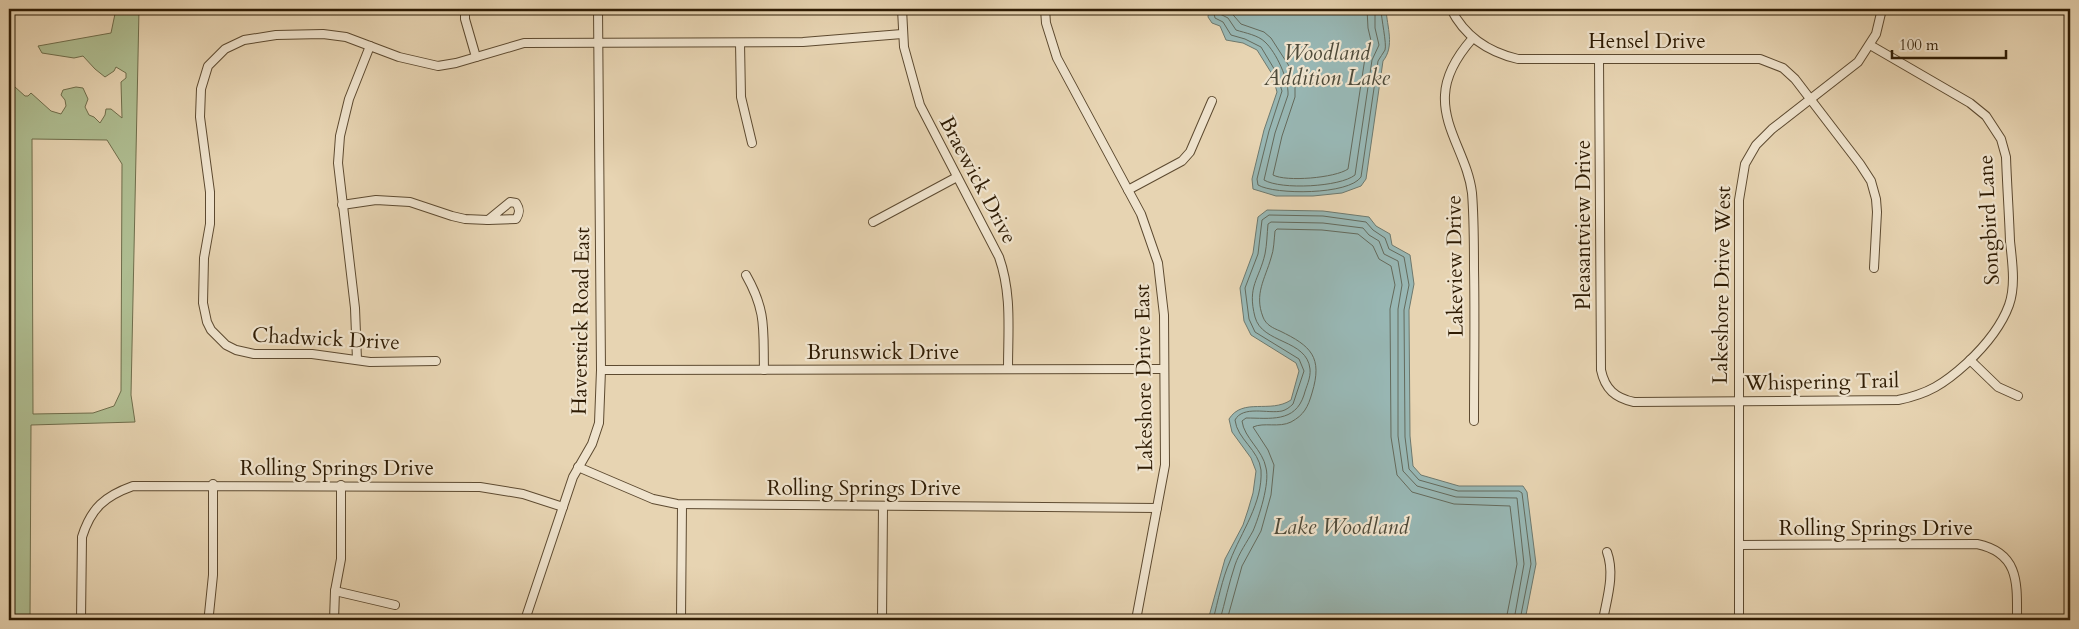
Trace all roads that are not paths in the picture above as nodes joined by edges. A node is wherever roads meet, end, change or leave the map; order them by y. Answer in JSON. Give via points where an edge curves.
{"nodes":[{"id":1,"x":466,"y":9,"type":"edge"},
{"id":2,"x":598,"y":9,"type":"edge"},
{"id":3,"x":902,"y":9,"type":"edge"},
{"id":4,"x":1045,"y":9,"type":"edge"},
{"id":5,"x":1451,"y":9,"type":"edge"},
{"id":6,"x":1882,"y":9,"type":"edge"},
{"id":7,"x":902,"y":34,"type":"junction"},
{"id":8,"x":1472,"y":38,"type":"junction"},
{"id":9,"x":598,"y":43,"type":"junction"},
{"id":10,"x":740,"y":43,"type":"junction"},
{"id":11,"x":1870,"y":45,"type":"junction"},
{"id":12,"x":370,"y":46,"type":"junction"},
{"id":13,"x":476,"y":57,"type":"junction"},
{"id":14,"x":1599,"y":59,"type":"junction"},
{"id":15,"x":1810,"y":100,"type":"junction"},
{"id":16,"x":1212,"y":101,"type":"dead end"},
{"id":17,"x":752,"y":143,"type":"dead end"},
{"id":18,"x":957,"y":177,"type":"junction"},
{"id":19,"x":1128,"y":190,"type":"junction"},
{"id":20,"x":342,"y":205,"type":"junction"},
{"id":21,"x":488,"y":220,"type":"dead end"},
{"id":22,"x":874,"y":222,"type":"dead end"},
{"id":23,"x":1874,"y":268,"type":"dead end"},
{"id":24,"x":746,"y":275,"type":"dead end"},
{"id":25,"x":358,"y":360,"type":"junction"},
{"id":26,"x":1970,"y":360,"type":"junction"},
{"id":27,"x":436,"y":361,"type":"dead end"},
{"id":28,"x":1008,"y":369,"type":"junction"},
{"id":29,"x":1164,"y":369,"type":"junction"},
{"id":30,"x":601,"y":370,"type":"junction"},
{"id":31,"x":764,"y":370,"type":"junction"},
{"id":32,"x":1608,"y":388,"type":"joint"},
{"id":33,"x":2018,"y":396,"type":"dead end"},
{"id":34,"x":1738,"y":401,"type":"junction"},
{"id":35,"x":1474,"y":421,"type":"dead end"},
{"id":36,"x":578,"y":468,"type":"junction"},
{"id":37,"x":213,"y":484,"type":"junction"},
{"id":38,"x":341,"y":485,"type":"junction"},
{"id":39,"x":682,"y":504,"type":"junction"},
{"id":40,"x":883,"y":506,"type":"junction"},
{"id":41,"x":563,"y":507,"type":"junction"},
{"id":42,"x":1157,"y":508,"type":"junction"},
{"id":43,"x":1738,"y":545,"type":"junction"},
{"id":44,"x":1607,"y":552,"type":"dead end"},
{"id":45,"x":335,"y":591,"type":"junction"},
{"id":46,"x":395,"y":605,"type":"dead end"},
{"id":47,"x":209,"y":614,"type":"dead end"},
{"id":48,"x":81,"y":620,"type":"edge"},
{"id":49,"x":334,"y":620,"type":"edge"},
{"id":50,"x":525,"y":620,"type":"edge"},
{"id":51,"x":681,"y":620,"type":"edge"},
{"id":52,"x":882,"y":620,"type":"edge"},
{"id":53,"x":1136,"y":620,"type":"edge"},
{"id":54,"x":1605,"y":620,"type":"edge"},
{"id":55,"x":1739,"y":620,"type":"edge"},
{"id":56,"x":2017,"y":620,"type":"edge"}],
"edges":[{"from":1,"to":13,"type":"street","via":[[465,19]]},
{"from":2,"to":9,"type":"street","name":"Haverstick Road East"},
{"from":3,"to":7,"type":"street","name":"Braewick Drive"},
{"from":4,"to":19,"type":"street","name":"Lakeshore Drive East","via":[[1057,58]]},
{"from":5,"to":8,"type":"street"},
{"from":6,"to":11,"type":"street","name":"Lakeshore Drive West"},
{"from":7,"to":10,"type":"street","name":"Chadwick Drive"},
{"from":7,"to":18,"type":"street","name":"Braewick Drive","via":[[920,105]]},
{"from":8,"to":14,"type":"street","name":"Hensel Drive","via":[[1487,48],[1518,59]]},
{"from":8,"to":35,"type":"street","name":"Lakeview Drive","via":[[1452,67],[1445,96],[1446,116],[1466,165],[1472,191]]},
{"from":9,"to":10,"type":"street","name":"Chadwick Drive"},
{"from":9,"to":13,"type":"street","name":"Chadwick Drive","via":[[524,43]]},
{"from":9,"to":30,"type":"street","name":"Haverstick Road East"},
{"from":10,"to":17,"type":"street","via":[[741,97]]},
{"from":11,"to":15,"type":"street","name":"Lakeshore Drive West","via":[[1858,62]]},
{"from":11,"to":26,"type":"street","name":"Songbird Lane","via":[[1970,103],[1986,116],[2001,139],[2006,157],[2012,264],[2010,303],[1992,336]]},
{"from":12,"to":13,"type":"street","name":"Chadwick Drive","via":[[416,63],[438,66]]},
{"from":12,"to":20,"type":"street","via":[[349,99],[340,136],[338,164]]},
{"from":12,"to":25,"type":"street","name":"Chadwick Drive","via":[[346,37],[323,34],[276,35],[244,40],[214,58],[204,74],[200,89],[200,117],[210,192],[204,303],[211,330],[226,346],[244,352],[312,354]]},
{"from":14,"to":15,"type":"street","name":"Hensel Drive","via":[[1760,59],[1783,68]]},
{"from":14,"to":32,"type":"street","name":"Pleasantview Drive","via":[[1601,370]]},
{"from":15,"to":23,"type":"street","name":"Hensel Drive","via":[[1871,181],[1877,212]]},
{"from":15,"to":34,"type":"street","name":"Lakeshore Drive West","via":[[1756,145],[1745,164],[1740,182]]},
{"from":16,"to":19,"type":"street","via":[[1190,152],[1182,161]]},
{"from":18,"to":22,"type":"street"},
{"from":18,"to":28,"type":"street","name":"Braewick Drive","via":[[999,256],[1005,275],[1009,299]]},
{"from":19,"to":29,"type":"street","name":"Lakeshore Drive East","via":[[1149,234],[1158,263],[1164,315]]},
{"from":20,"to":21,"type":"street","via":[[376,200],[410,202],[452,216]]},
{"from":20,"to":25,"type":"street"},
{"from":24,"to":31,"type":"street","via":[[764,321]]},
{"from":25,"to":27,"type":"street","name":"Chadwick Drive"},
{"from":26,"to":33,"type":"street","via":[[1998,387]]},
{"from":26,"to":34,"type":"street","name":"Whispering Trail","via":[[1932,390],[1898,400]]},
{"from":28,"to":29,"type":"street","name":"Brunswick Drive"},
{"from":28,"to":31,"type":"street","name":"Brunswick Drive"},
{"from":29,"to":42,"type":"street","name":"Lakeshore Drive East","via":[[1165,466]]},
{"from":30,"to":31,"type":"street","name":"Brunswick Drive"},
{"from":30,"to":36,"type":"street","name":"Haverstick Road East","via":[[599,423],[592,444]]},
{"from":32,"to":34,"type":"street","name":"Whispering Trail","via":[[1622,400],[1634,402]]},
{"from":34,"to":43,"type":"street","name":"Lakeshore Drive West"},
{"from":36,"to":39,"type":"street","name":"Rolling Springs Drive","via":[[653,499]]},
{"from":36,"to":41,"type":"street","name":"Haverstick Road East"},
{"from":37,"to":38,"type":"street","name":"Rolling Springs Drive"},
{"from":37,"to":47,"type":"street"},
{"from":37,"to":48,"type":"street","name":"Rolling Springs Drive","via":[[140,484],[110,495],[92,513],[82,537]]},
{"from":38,"to":41,"type":"street","name":"Rolling Springs Drive","via":[[480,487],[522,494]]},
{"from":38,"to":45,"type":"street","via":[[341,559]]},
{"from":39,"to":40,"type":"street","name":"Rolling Springs Drive"},
{"from":39,"to":51,"type":"street"},
{"from":40,"to":42,"type":"street","name":"Rolling Springs Drive"},
{"from":40,"to":52,"type":"street"},
{"from":41,"to":50,"type":"street","name":"Haverstick Road East"},
{"from":42,"to":53,"type":"street","name":"Lakeshore Drive East"},
{"from":43,"to":55,"type":"street","name":"Lakeshore Drive West"},
{"from":43,"to":56,"type":"street","name":"Rolling Springs Drive","via":[[1988,546],[2006,559],[2014,573]]},
{"from":44,"to":54,"type":"street","via":[[1611,574]]},
{"from":45,"to":46,"type":"street"},
{"from":45,"to":49,"type":"street"}]}
